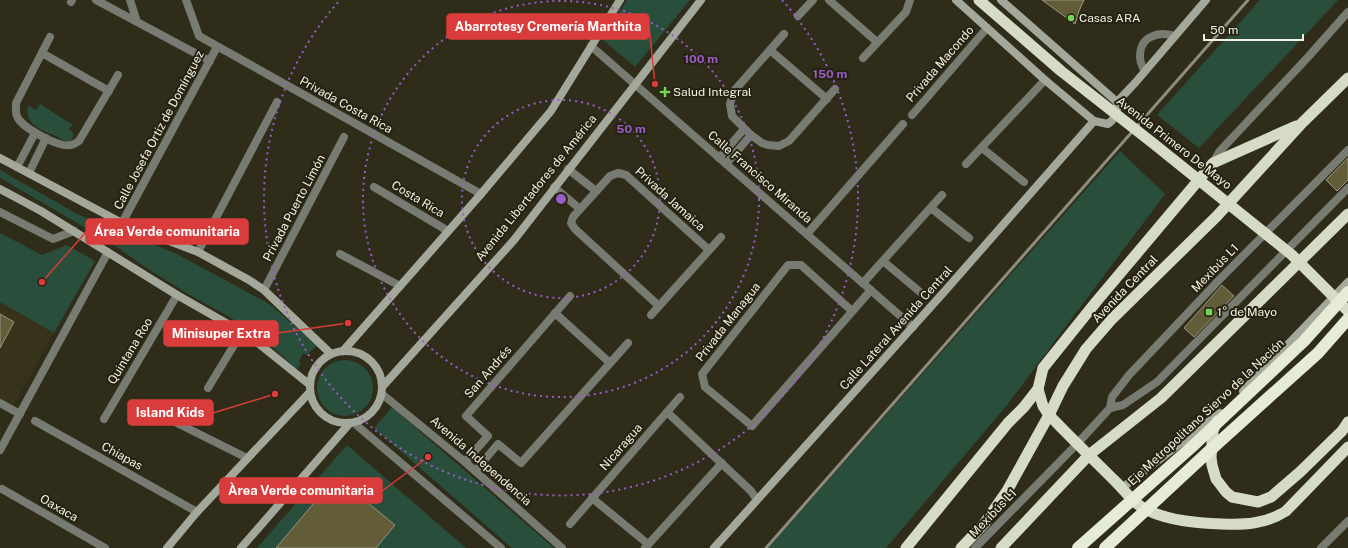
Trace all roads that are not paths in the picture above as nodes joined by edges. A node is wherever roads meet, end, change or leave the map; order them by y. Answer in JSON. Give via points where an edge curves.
{"nodes":[{"id":1,"x":96,"y":0,"type":"edge"},
{"id":2,"x":130,"y":0,"type":"edge"},
{"id":3,"x":186,"y":0,"type":"edge"},
{"id":4,"x":620,"y":0,"type":"edge"},
{"id":5,"x":701,"y":0,"type":"edge"},
{"id":6,"x":813,"y":0,"type":"edge"},
{"id":7,"x":829,"y":0,"type":"edge"},
{"id":8,"x":910,"y":0,"type":"edge"},
{"id":9,"x":956,"y":0,"type":"edge"},
{"id":10,"x":979,"y":0,"type":"edge"},
{"id":11,"x":1001,"y":0,"type":"edge"},
{"id":12,"x":1206,"y":0,"type":"edge"},
{"id":13,"x":1348,"y":12,"type":"edge"},
{"id":14,"x":798,"y":16,"type":"dead end"},
{"id":15,"x":137,"y":22,"type":"junction"},
{"id":16,"x":987,"y":28,"type":"junction"},
{"id":17,"x":784,"y":34,"type":"dead end"},
{"id":18,"x":1175,"y":36,"type":"junction"},
{"id":19,"x":50,"y":37,"type":"dead end"},
{"id":20,"x":877,"y":42,"type":"junction"},
{"id":21,"x":591,"y":46,"type":"junction"},
{"id":22,"x":218,"y":47,"type":"junction"},
{"id":23,"x":770,"y":50,"type":"junction"},
{"id":24,"x":42,"y":53,"type":"junction"},
{"id":25,"x":863,"y":58,"type":"dead end"},
{"id":26,"x":210,"y":61,"type":"junction"},
{"id":27,"x":1145,"y":71,"type":"junction"},
{"id":28,"x":118,"y":75,"type":"dead end"},
{"id":29,"x":1348,"y":78,"type":"edge"},
{"id":30,"x":1045,"y":80,"type":"junction"},
{"id":31,"x":634,"y":84,"type":"junction"},
{"id":32,"x":836,"y":89,"type":"dead end"},
{"id":33,"x":109,"y":91,"type":"junction"},
{"id":34,"x":827,"y":99,"type":"junction"},
{"id":35,"x":278,"y":102,"type":"dead end"},
{"id":36,"x":1117,"y":102,"type":"junction"},
{"id":37,"x":912,"y":115,"type":"dead end"},
{"id":38,"x":1094,"y":121,"type":"junction"},
{"id":39,"x":1302,"y":123,"type":"junction"},
{"id":40,"x":903,"y":124,"type":"dead end"},
{"id":41,"x":744,"y":129,"type":"junction"},
{"id":42,"x":35,"y":133,"type":"junction"},
{"id":43,"x":751,"y":135,"type":"junction"},
{"id":44,"x":344,"y":137,"type":"dead end"},
{"id":45,"x":46,"y":138,"type":"junction"},
{"id":46,"x":982,"y":148,"type":"junction"},
{"id":47,"x":1348,"y":150,"type":"edge"},
{"id":48,"x":0,"y":158,"type":"edge"},
{"id":49,"x":719,"y":158,"type":"junction"},
{"id":50,"x":1213,"y":163,"type":"junction"},
{"id":51,"x":726,"y":164,"type":"junction"},
{"id":52,"x":966,"y":164,"type":"dead end"},
{"id":53,"x":17,"y":167,"type":"junction"},
{"id":54,"x":568,"y":169,"type":"junction"},
{"id":55,"x":29,"y":173,"type":"junction"},
{"id":56,"x":1024,"y":182,"type":"dead end"},
{"id":57,"x":374,"y":187,"type":"dead end"},
{"id":58,"x":554,"y":187,"type":"junction"},
{"id":59,"x":1348,"y":188,"type":"edge"},
{"id":60,"x":0,"y":189,"type":"edge"},
{"id":61,"x":596,"y":191,"type":"junction"},
{"id":62,"x":481,"y":194,"type":"junction"},
{"id":63,"x":942,"y":195,"type":"dead end"},
{"id":64,"x":931,"y":208,"type":"junction"},
{"id":65,"x":580,"y":209,"type":"junction"},
{"id":66,"x":0,"y":212,"type":"edge"},
{"id":67,"x":1348,"y":214,"type":"edge"},
{"id":68,"x":122,"y":223,"type":"junction"},
{"id":69,"x":74,"y":231,"type":"junction"},
{"id":70,"x":448,"y":231,"type":"junction"},
{"id":71,"x":807,"y":234,"type":"junction"},
{"id":72,"x":721,"y":237,"type":"dead end"},
{"id":73,"x":969,"y":238,"type":"dead end"},
{"id":74,"x":709,"y":250,"type":"junction"},
{"id":75,"x":108,"y":252,"type":"junction"},
{"id":76,"x":198,"y":252,"type":"junction"},
{"id":77,"x":340,"y":254,"type":"dead end"},
{"id":78,"x":883,"y":261,"type":"junction"},
{"id":79,"x":1348,"y":282,"type":"edge"},
{"id":80,"x":863,"y":283,"type":"junction"},
{"id":81,"x":400,"y":286,"type":"junction"},
{"id":82,"x":264,"y":290,"type":"junction"},
{"id":83,"x":871,"y":290,"type":"junction"},
{"id":84,"x":920,"y":292,"type":"dead end"},
{"id":85,"x":1348,"y":292,"type":"edge"},
{"id":86,"x":177,"y":295,"type":"junction"},
{"id":87,"x":570,"y":296,"type":"dead end"},
{"id":88,"x":659,"y":306,"type":"junction"},
{"id":89,"x":852,"y":311,"type":"junction"},
{"id":90,"x":555,"y":313,"type":"junction"},
{"id":91,"x":1347,"y":313,"type":"edge"},
{"id":92,"x":651,"y":315,"type":"dead end"},
{"id":93,"x":913,"y":327,"type":"junction"},
{"id":94,"x":242,"y":332,"type":"junction"},
{"id":95,"x":628,"y":343,"type":"dead end"},
{"id":96,"x":343,"y":351,"type":"junction"},
{"id":97,"x":331,"y":354,"type":"junction"},
{"id":98,"x":610,"y":363,"type":"junction"},
{"id":99,"x":208,"y":388,"type":"dead end"},
{"id":100,"x":310,"y":389,"type":"junction"},
{"id":101,"x":1038,"y":389,"type":"junction"},
{"id":102,"x":383,"y":390,"type":"junction"},
{"id":103,"x":680,"y":397,"type":"dead end"},
{"id":104,"x":0,"y":403,"type":"edge"},
{"id":105,"x":1110,"y":408,"type":"junction"},
{"id":106,"x":1225,"y":409,"type":"junction"},
{"id":107,"x":667,"y":412,"type":"junction"},
{"id":108,"x":20,"y":414,"type":"junction"},
{"id":109,"x":161,"y":415,"type":"dead end"},
{"id":110,"x":1049,"y":415,"type":"junction"},
{"id":111,"x":104,"y":419,"type":"dead end"},
{"id":112,"x":35,"y":421,"type":"dead end"},
{"id":113,"x":1348,"y":422,"type":"edge"},
{"id":114,"x":352,"y":423,"type":"junction"},
{"id":115,"x":1077,"y":444,"type":"junction"},
{"id":116,"x":1348,"y":447,"type":"edge"},
{"id":117,"x":0,"y":450,"type":"edge"},
{"id":118,"x":1089,"y":455,"type":"junction"},
{"id":119,"x":247,"y":458,"type":"junction"},
{"id":120,"x":465,"y":462,"type":"junction"},
{"id":121,"x":722,"y":463,"type":"junction"},
{"id":122,"x":475,"y":471,"type":"junction"},
{"id":123,"x":1122,"y":488,"type":"junction"},
{"id":124,"x":2,"y":489,"type":"dead end"},
{"id":125,"x":592,"y":498,"type":"junction"},
{"id":126,"x":757,"y":500,"type":"junction"},
{"id":127,"x":197,"y":512,"type":"junction"},
{"id":128,"x":1348,"y":521,"type":"edge"},
{"id":129,"x":570,"y":524,"type":"dead end"},
{"id":130,"x":647,"y":546,"type":"edge"},
{"id":131,"x":105,"y":548,"type":"edge"},
{"id":132,"x":167,"y":548,"type":"edge"},
{"id":133,"x":241,"y":548,"type":"edge"},
{"id":134,"x":501,"y":548,"type":"edge"},
{"id":135,"x":562,"y":548,"type":"edge"},
{"id":136,"x":714,"y":548,"type":"edge"},
{"id":137,"x":906,"y":548,"type":"edge"},
{"id":138,"x":961,"y":548,"type":"edge"},
{"id":139,"x":975,"y":548,"type":"edge"},
{"id":140,"x":1001,"y":548,"type":"edge"},
{"id":141,"x":1078,"y":548,"type":"edge"},
{"id":142,"x":1105,"y":548,"type":"edge"},
{"id":143,"x":1322,"y":548,"type":"edge"}],
"edges":[{"from":1,"to":15,"type":"street"},
{"from":2,"to":15,"type":"street"},
{"from":3,"to":22,"type":"street","name":"Privada Costa Rica","via":[[199,36]]},
{"from":4,"to":21,"type":"main road"},
{"from":5,"to":31,"type":"main road","name":"Avenida Libertadores de América"},
{"from":6,"to":14,"type":"street"},
{"from":7,"to":20,"type":"street"},
{"from":8,"to":20,"type":"street","via":[[906,12]]},
{"from":9,"to":16,"type":"main road"},
{"from":10,"to":91,"type":"highway","name":"Avenida Primero De Mayo","bridge":true,"via":[[1061,71],[1292,255]]},
{"from":11,"to":36,"type":"main road"},
{"from":12,"to":18,"type":"main road"},
{"from":13,"to":50,"type":"street","via":[[1220,152]]},
{"from":15,"to":26,"type":"street"},
{"from":16,"to":30,"type":"main road"},
{"from":16,"to":37,"type":"street","name":"Privada Macondo"},
{"from":17,"to":23,"type":"street"},
{"from":18,"to":27,"type":"main road"},
{"from":18,"to":27,"type":"street","via":[[1152,36],[1143,44],[1139,54]]},
{"from":19,"to":24,"type":"street"},
{"from":20,"to":25,"type":"street"},
{"from":21,"to":31,"type":"street","name":"Calle Francisco Miranda"},
{"from":21,"to":62,"type":"main road","via":[[552,111]]},
{"from":22,"to":26,"type":"street","name":"Calle Josefa Ortiz de Domínguez"},
{"from":22,"to":62,"type":"street","name":"Privada Costa Rica"},
{"from":23,"to":34,"type":"street"},
{"from":23,"to":41,"type":"street","via":[[734,91],[731,100],[732,116]]},
{"from":24,"to":33,"type":"street"},
{"from":24,"to":42,"type":"street","via":[[16,103],[20,121]]},
{"from":26,"to":68,"type":"street","name":"Calle Josefa Ortiz de Domínguez"},
{"from":27,"to":36,"type":"main road"},
{"from":28,"to":33,"type":"street"},
{"from":29,"to":39,"type":"highway","name":"Avenida Central"},
{"from":30,"to":38,"type":"main road"},
{"from":30,"to":46,"type":"street"},
{"from":31,"to":49,"type":"street","name":"Calle Francisco Miranda"},
{"from":31,"to":54,"type":"main road","name":"Avenida Libertadores de América"},
{"from":32,"to":34,"type":"street"},
{"from":33,"to":45,"type":"street","via":[[79,141],[70,146]]},
{"from":34,"to":43,"type":"street","via":[[784,144],[768,145]]},
{"from":35,"to":76,"type":"street"},
{"from":36,"to":38,"type":"main road","via":[[1117,114],[1113,120],[1108,124]]},
{"from":38,"to":93,"type":"main road","name":"Calle Lateral Avenida Central"},
{"from":39,"to":50,"type":"highway"},
{"from":39,"to":110,"type":"highway","name":"Avenida Central","via":[[1217,216],[1112,319],[1086,349]]},
{"from":40,"to":71,"type":"street"},
{"from":41,"to":43,"type":"street"},
{"from":41,"to":49,"type":"street"},
{"from":42,"to":45,"type":"street"},
{"from":42,"to":53,"type":"street"},
{"from":43,"to":51,"type":"street"},
{"from":44,"to":82,"type":"street","name":"Privada Puerto Limón"},
{"from":45,"to":55,"type":"street"},
{"from":46,"to":52,"type":"street"},
{"from":46,"to":56,"type":"street"},
{"from":47,"to":105,"type":"street","name":"Mexibús L1","via":[[1129,375],[1112,397]]},
{"from":48,"to":53,"type":"main road"},
{"from":49,"to":51,"type":"street","name":"Calle Francisco Miranda"},
{"from":50,"to":101,"type":"highway","via":[[1043,368]]},
{"from":51,"to":71,"type":"street","name":"Calle Francisco Miranda"},
{"from":53,"to":55,"type":"main road"},
{"from":54,"to":58,"type":"main road","name":"Avenida Libertadores de América"},
{"from":54,"to":61,"type":"street"},
{"from":55,"to":68,"type":"main road"},
{"from":57,"to":70,"type":"street","name":"Costa Rica"},
{"from":58,"to":65,"type":"street"},
{"from":58,"to":102,"type":"main road","name":"Avenida Libertadores de América","via":[[514,240]]},
{"from":59,"to":105,"type":"street","name":"Mexibús L1","via":[[1157,382],[1123,405]]},
{"from":60,"to":69,"type":"main road"},
{"from":61,"to":65,"type":"street","name":"Privada Jamaica"},
{"from":61,"to":74,"type":"street","name":"Privada Jamaica","via":[[610,176],[618,173],[626,175]]},
{"from":62,"to":70,"type":"main road"},
{"from":63,"to":64,"type":"street"},
{"from":64,"to":73,"type":"street"},
{"from":64,"to":78,"type":"street"},
{"from":65,"to":88,"type":"street","name":"Privada Jamaica","via":[[571,223],[575,229]]},
{"from":66,"to":69,"type":"street","via":[[54,239]]},
{"from":67,"to":118,"type":"highway","via":[[1161,398]]},
{"from":68,"to":76,"type":"main road"},
{"from":69,"to":75,"type":"main road"},
{"from":70,"to":81,"type":"main road"},
{"from":71,"to":80,"type":"street","name":"Calle Francisco Miranda"},
{"from":72,"to":74,"type":"street"},
{"from":74,"to":88,"type":"street"},
{"from":75,"to":86,"type":"main road"},
{"from":75,"to":108,"type":"street"},
{"from":76,"to":82,"type":"main road"},
{"from":77,"to":81,"type":"street"},
{"from":78,"to":80,"type":"street"},
{"from":78,"to":84,"type":"street"},
{"from":79,"to":106,"type":"main road"},
{"from":80,"to":83,"type":"street","name":"Calle Francisco Miranda"},
{"from":81,"to":96,"type":"main road"},
{"from":82,"to":97,"type":"main road"},
{"from":83,"to":89,"type":"street","name":"Privada Managua"},
{"from":83,"to":93,"type":"street","name":"Calle Francisco Miranda"},
{"from":85,"to":141,"type":"highway","name":"Eje Metropolitano Siervo de la Nación","bridge":true,"via":[[1304,341],[1195,444]]},
{"from":86,"to":94,"type":"main road"},
{"from":86,"to":111,"type":"street","name":"Quintana Roo"},
{"from":87,"to":90,"type":"street","name":"San Andrés"},
{"from":88,"to":92,"type":"street"},
{"from":89,"to":89,"type":"street","name":"Privada Managua","via":[[752,426],[705,387],[702,374],[788,266],[802,265]]},
{"from":90,"to":98,"type":"street"},
{"from":90,"to":120,"type":"street","name":"San Andrés","via":[[466,416],[488,436]]},
{"from":91,"to":142,"type":"highway","bridge":true,"via":[[1318,353]]},
{"from":93,"to":126,"type":"main road","name":"Calle Lateral Avenida Central"},
{"from":94,"to":99,"type":"street"},
{"from":94,"to":100,"type":"main road"},
{"from":95,"to":98,"type":"street"},
{"from":96,"to":97,"type":"main road"},
{"from":96,"to":102,"type":"main road","via":[[359,353],[373,363],[378,370]]},
{"from":97,"to":100,"type":"main road","via":[[316,367]]},
{"from":98,"to":122,"type":"street","via":[[521,463],[498,444]]},
{"from":100,"to":114,"type":"main road","via":[[312,401],[323,416],[340,423]]},
{"from":100,"to":119,"type":"main road"},
{"from":101,"to":110,"type":"highway","via":[[1043,406]]},
{"from":101,"to":137,"type":"highway"},
{"from":102,"to":114,"type":"main road","via":[[379,404],[373,412],[364,419]]},
{"from":102,"to":120,"type":"street","name":"Avenida Independencia"},
{"from":103,"to":107,"type":"street","name":"Nicaragua"},
{"from":104,"to":108,"type":"street"},
{"from":105,"to":115,"type":"street","name":"Mexibús L1"},
{"from":106,"to":113,"type":"highway","bridge":true,"via":[[1213,431],[1211,457],[1216,479],[1232,497],[1258,502],[1271,497],[1283,487],[1342,431]]},
{"from":106,"to":123,"type":"main road"},
{"from":107,"to":121,"type":"street"},
{"from":107,"to":125,"type":"street","name":"Nicaragua"},
{"from":108,"to":117,"type":"street"},
{"from":109,"to":119,"type":"street"},
{"from":110,"to":115,"type":"highway"},
{"from":110,"to":138,"type":"highway","name":"Avenida Central","via":[[1008,491],[984,524]]},
{"from":112,"to":127,"type":"street","name":"Chiapas"},
{"from":114,"to":133,"type":"main road"},
{"from":114,"to":134,"type":"street"},
{"from":115,"to":118,"type":"highway"},
{"from":115,"to":139,"type":"street","name":"Mexibús L1"},
{"from":116,"to":123,"type":"highway","via":[[1286,512],[1262,522],[1240,525],[1212,524],[1165,517],[1134,502]]},
{"from":118,"to":123,"type":"highway"},
{"from":118,"to":140,"type":"highway"},
{"from":119,"to":127,"type":"main road"},
{"from":120,"to":122,"type":"street","name":"Avenida Independencia"},
{"from":121,"to":126,"type":"street","via":[[752,491]]},
{"from":121,"to":130,"type":"street"},
{"from":122,"to":135,"type":"street","name":"Avenida Independencia"},
{"from":124,"to":131,"type":"street","name":"Oaxaca"},
{"from":125,"to":129,"type":"street","name":"Nicaragua"},
{"from":125,"to":130,"type":"street"},
{"from":126,"to":136,"type":"main road","name":"Calle Lateral Avenida Central"},
{"from":127,"to":132,"type":"main road"},
{"from":128,"to":143,"type":"street"}]}
